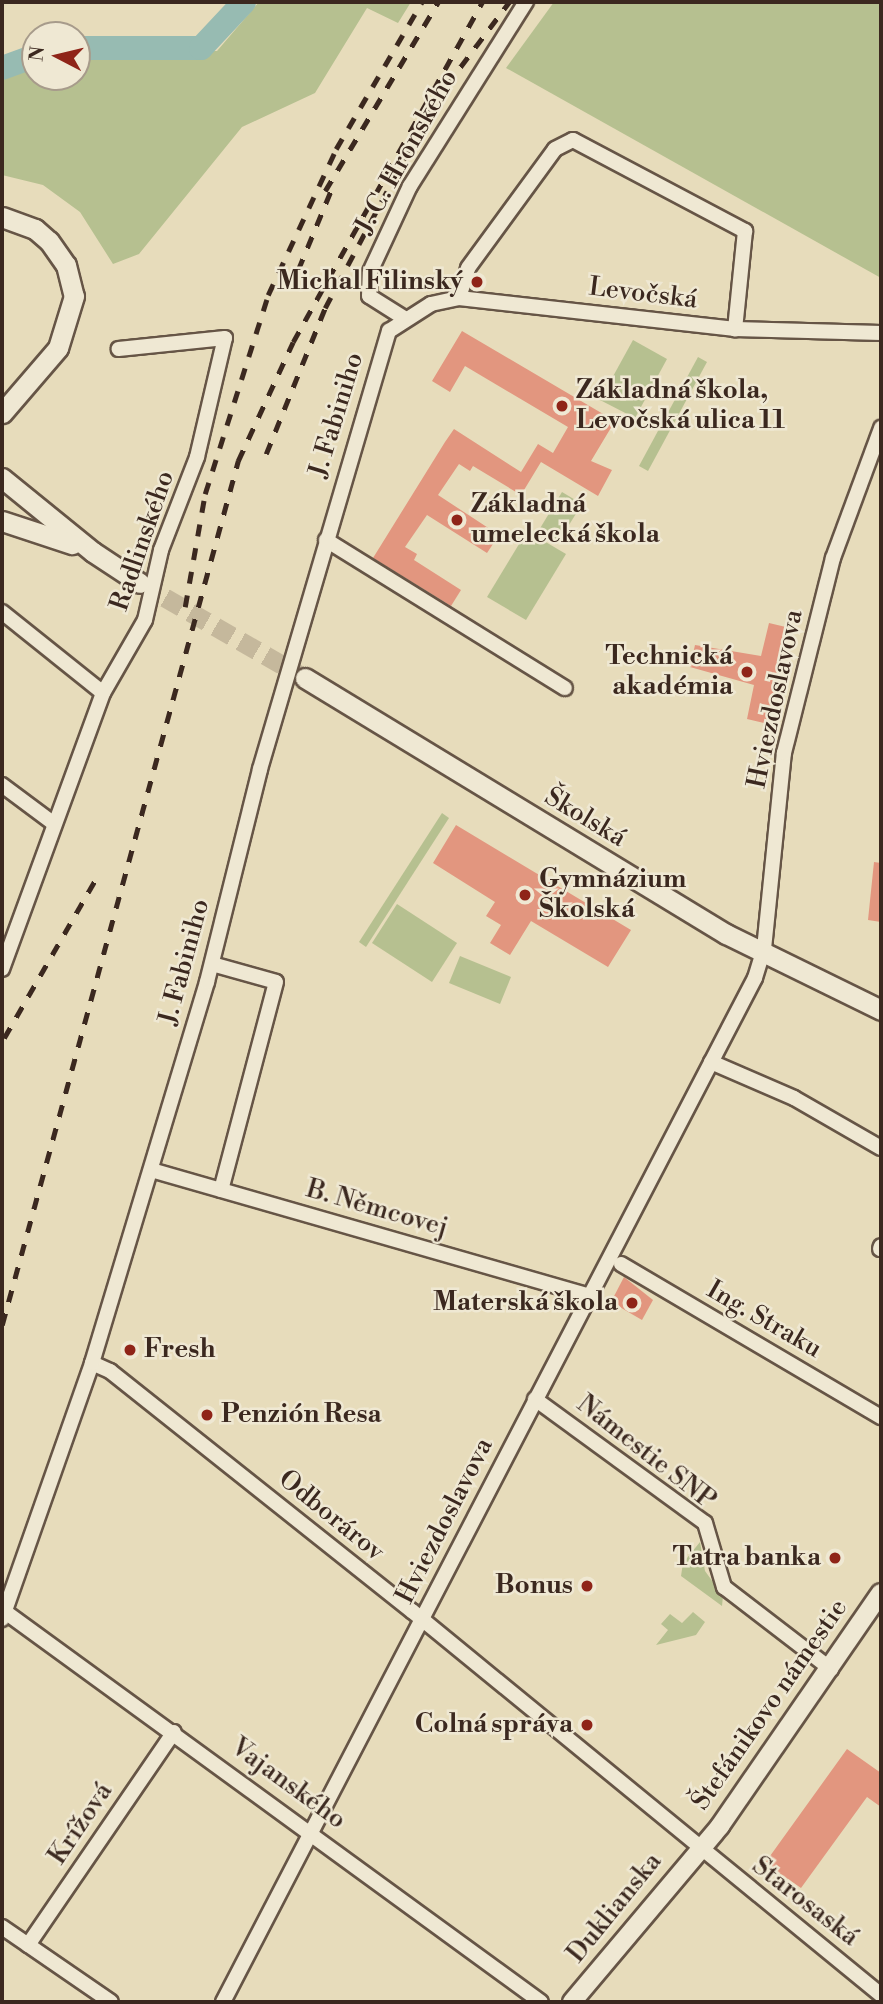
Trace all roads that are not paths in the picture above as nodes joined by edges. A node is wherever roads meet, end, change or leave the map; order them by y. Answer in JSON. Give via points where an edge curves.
{"nodes":[{"id":1,"x":526,"y":2,"type":"edge"},
{"id":2,"x":2,"y":216,"type":"edge"},
{"id":3,"x":459,"y":298,"type":"junction"},
{"id":4,"x":404,"y":318,"type":"junction"},
{"id":5,"x":735,"y":329,"type":"junction"},
{"id":6,"x":881,"y":333,"type":"edge"},
{"id":7,"x":119,"y":349,"type":"dead end"},
{"id":8,"x":2,"y":414,"type":"edge"},
{"id":9,"x":881,"y":428,"type":"edge"},
{"id":10,"x":2,"y":478,"type":"edge"},
{"id":11,"x":2,"y":521,"type":"edge"},
{"id":12,"x":326,"y":541,"type":"junction"},
{"id":13,"x":93,"y":552,"type":"junction"},
{"id":14,"x":140,"y":583,"type":"tunnel mouth"},
{"id":15,"x":2,"y":612,"type":"edge"},
{"id":16,"x":305,"y":678,"type":"tunnel mouth"},
{"id":17,"x":565,"y":688,"type":"dead end"},
{"id":18,"x":103,"y":693,"type":"junction"},
{"id":19,"x":2,"y":785,"type":"edge"},
{"id":20,"x":53,"y":823,"type":"junction"},
{"id":21,"x":764,"y":949,"type":"junction"},
{"id":22,"x":3,"y":964,"type":"edge"},
{"id":23,"x":212,"y":964,"type":"junction"},
{"id":24,"x":881,"y":1010,"type":"edge"},
{"id":25,"x":711,"y":1062,"type":"junction"},
{"id":26,"x":881,"y":1148,"type":"edge"},
{"id":27,"x":151,"y":1170,"type":"junction"},
{"id":28,"x":221,"y":1190,"type":"junction"},
{"id":29,"x":621,"y":1264,"type":"dead end"},
{"id":30,"x":590,"y":1296,"type":"junction"},
{"id":31,"x":92,"y":1363,"type":"junction"},
{"id":32,"x":535,"y":1399,"type":"junction"},
{"id":33,"x":881,"y":1417,"type":"edge"},
{"id":34,"x":881,"y":1593,"type":"edge"},
{"id":35,"x":3,"y":1615,"type":"edge"},
{"id":36,"x":422,"y":1619,"type":"junction"},
{"id":37,"x":831,"y":1669,"type":"junction"},
{"id":38,"x":174,"y":1732,"type":"junction"},
{"id":39,"x":312,"y":1831,"type":"junction"},
{"id":40,"x":699,"y":1846,"type":"junction"},
{"id":41,"x":2,"y":1927,"type":"edge"},
{"id":42,"x":28,"y":1945,"type":"junction"},
{"id":43,"x":881,"y":1995,"type":"edge"},
{"id":44,"x":111,"y":2002,"type":"edge"},
{"id":45,"x":223,"y":2002,"type":"edge"},
{"id":46,"x":541,"y":2002,"type":"edge"},
{"id":47,"x":572,"y":2002,"type":"edge"}],
"edges":[{"from":1,"to":4,"type":"street","name":"J. C. Hronského","via":[[410,186],[370,272],[369,296]]},
{"from":2,"to":8,"type":"main road","via":[[35,229],[49,241],[66,265],[74,296],[58,348]]},
{"from":3,"to":4,"type":"street","name":"Levočská","via":[[431,304]]},
{"from":3,"to":5,"type":"street","name":"Levočská"},
{"from":3,"to":5,"type":"street","via":[[468,268],[555,149],[573,140],[746,231]]},
{"from":4,"to":12,"type":"street","name":"J. Fabiniho","via":[[388,331]]},
{"from":5,"to":6,"type":"street","name":"Levočská"},
{"from":7,"to":18,"type":"street","name":"Radlinského","via":[[225,338],[197,457],[161,550],[145,620]]},
{"from":9,"to":21,"type":"street","name":"Hviezdoslavova","via":[[832,558],[784,753]]},
{"from":10,"to":13,"type":"main road"},
{"from":11,"to":13,"type":"main road"},
{"from":12,"to":17,"type":"street"},
{"from":12,"to":23,"type":"street","name":"J. Fabiniho"},
{"from":13,"to":14,"type":"main road"},
{"from":15,"to":18,"type":"street"},
{"from":16,"to":21,"type":"main road","name":"Školská","via":[[726,934]]},
{"from":18,"to":20,"type":"street","name":"Radlinského"},
{"from":19,"to":20,"type":"street"},
{"from":20,"to":22,"type":"street","name":"Radlinského"},
{"from":21,"to":24,"type":"main road","name":"Školská"},
{"from":21,"to":25,"type":"street","name":"Hviezdoslavova","via":[[755,978]]},
{"from":23,"to":27,"type":"street","name":"J. Fabiniho"},
{"from":23,"to":28,"type":"street","via":[[276,982]]},
{"from":25,"to":26,"type":"street","via":[[794,1098]]},
{"from":25,"to":30,"type":"street","name":"Hviezdoslavova"},
{"from":27,"to":28,"type":"street","name":"B. Němcovej"},
{"from":27,"to":31,"type":"street","name":"J. Fabiniho"},
{"from":28,"to":30,"type":"street","name":"B. Němcovej"},
{"from":29,"to":33,"type":"street","name":"Ing. Straku"},
{"from":30,"to":32,"type":"street","name":"Hviezdoslavova"},
{"from":31,"to":35,"type":"street","name":"J. Fabiniho"},
{"from":31,"to":36,"type":"street","name":"Odborárov","via":[[110,1371]]},
{"from":32,"to":36,"type":"street","name":"Hviezdoslavova"},
{"from":32,"to":37,"type":"street","name":"Námestie SNP","via":[[705,1523],[724,1587]]},
{"from":34,"to":37,"type":"street","name":"Štefánikovo námestie"},
{"from":35,"to":38,"type":"street","name":"Vajanského"},
{"from":36,"to":39,"type":"street","name":"Hviezdoslavova"},
{"from":36,"to":40,"type":"street","name":"Odborárov"},
{"from":37,"to":40,"type":"street","name":"Štefánikovo námestie","via":[[720,1826]]},
{"from":38,"to":39,"type":"street","name":"Vajanského"},
{"from":38,"to":42,"type":"street","name":"Krížová"},
{"from":39,"to":45,"type":"street","name":"Hviezdoslavova"},
{"from":39,"to":46,"type":"street","name":"Vajanského"},
{"from":40,"to":43,"type":"street","name":"Starosaská"},
{"from":40,"to":47,"type":"street","name":"Duklianska"},
{"from":41,"to":42,"type":"street"},
{"from":42,"to":44,"type":"street"}]}
